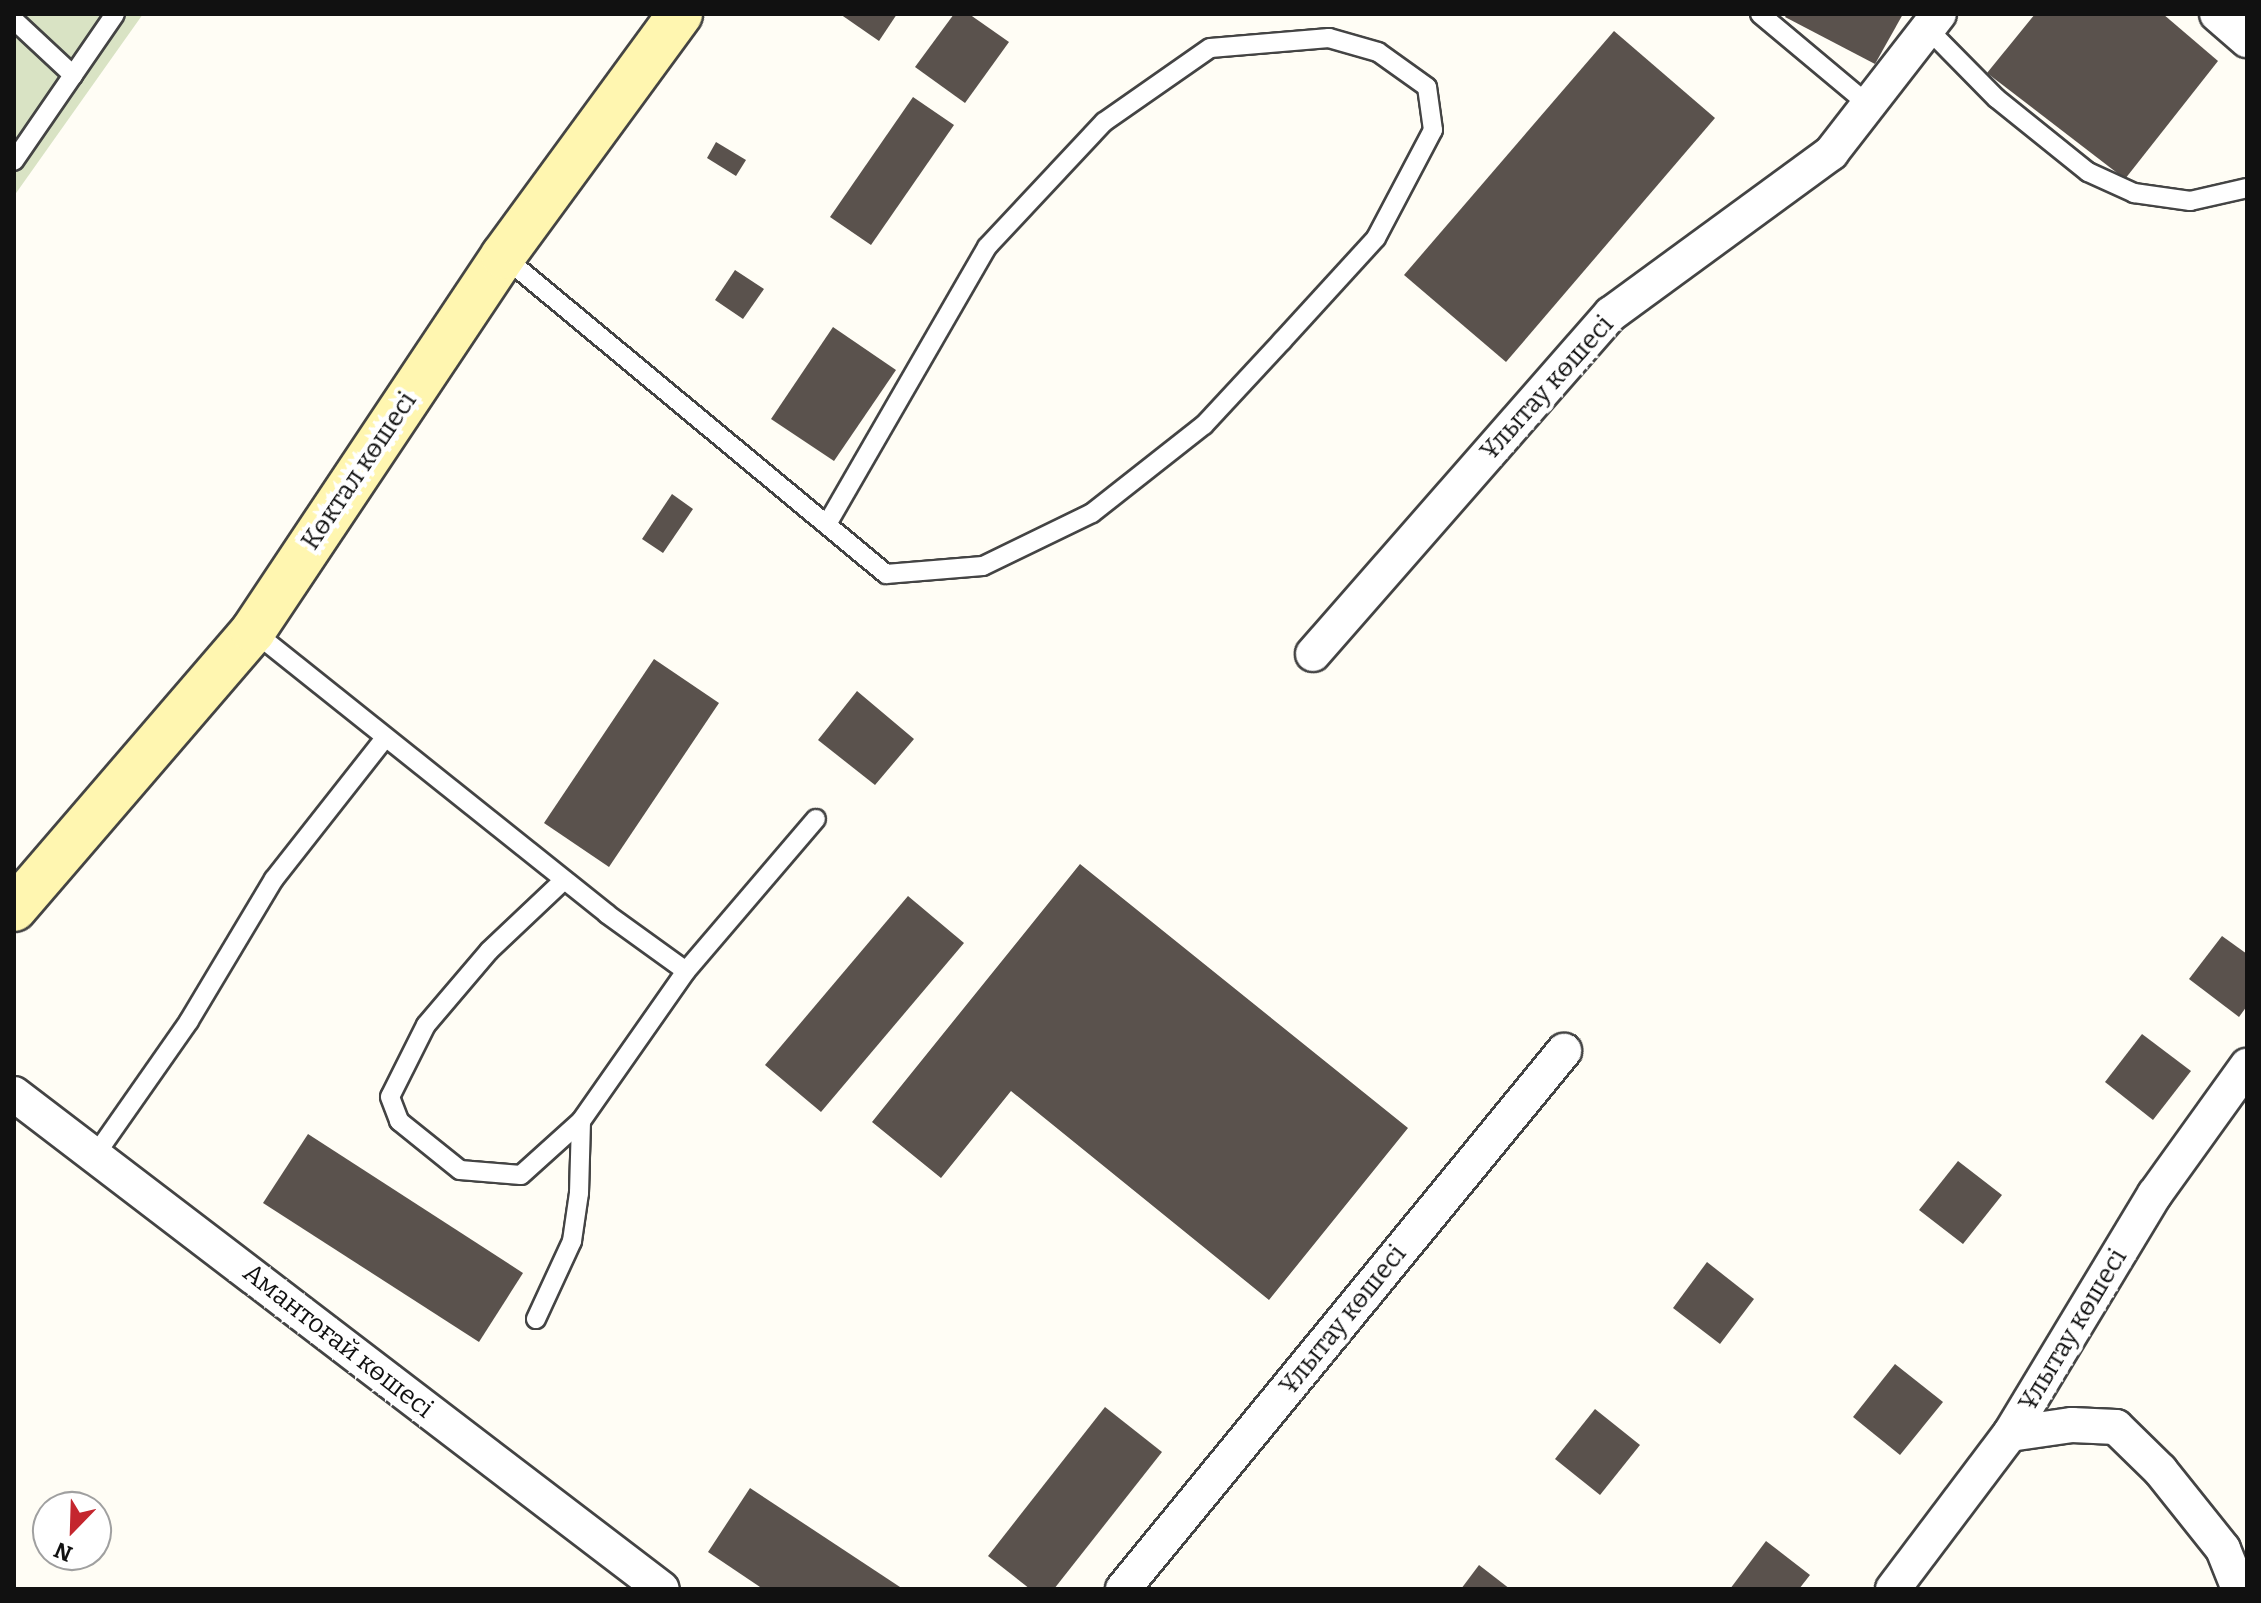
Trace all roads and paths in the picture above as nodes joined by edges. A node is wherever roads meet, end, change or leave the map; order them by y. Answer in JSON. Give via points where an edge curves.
{"nodes":[{"id":1,"x":115,"y":14,"type":"edge"},
{"id":2,"x":680,"y":14,"type":"edge"},
{"id":3,"x":1760,"y":14,"type":"edge"},
{"id":4,"x":2217,"y":14,"type":"edge"},
{"id":5,"x":14,"y":20,"type":"edge"},
{"id":6,"x":1933,"y":21,"type":"edge"},
{"id":7,"x":2247,"y":40,"type":"edge"},
{"id":8,"x":73,"y":75,"type":"junction"},
{"id":9,"x":1869,"y":105,"type":"junction"},
{"id":10,"x":14,"y":161,"type":"edge"},
{"id":11,"x":2247,"y":188,"type":"edge"},
{"id":12,"x":503,"y":256,"type":"junction"},
{"id":13,"x":827,"y":524,"type":"junction"},
{"id":14,"x":253,"y":631,"type":"junction"},
{"id":15,"x":1313,"y":654,"type":"dead end"},
{"id":16,"x":385,"y":738,"type":"junction"},
{"id":17,"x":816,"y":819,"type":"dead end"},
{"id":18,"x":564,"y":880,"type":"junction"},
{"id":19,"x":14,"y":909,"type":"edge"},
{"id":20,"x":686,"y":971,"type":"junction"},
{"id":21,"x":1564,"y":1051,"type":"dead end"},
{"id":22,"x":2247,"y":1066,"type":"edge"},
{"id":23,"x":14,"y":1094,"type":"edge"},
{"id":24,"x":581,"y":1121,"type":"junction"},
{"id":25,"x":96,"y":1154,"type":"junction"},
{"id":26,"x":536,"y":1319,"type":"dead end"},
{"id":27,"x":2010,"y":1434,"type":"junction"},
{"id":28,"x":662,"y":1589,"type":"edge"},
{"id":29,"x":1123,"y":1589,"type":"edge"},
{"id":30,"x":1893,"y":1589,"type":"edge"},
{"id":31,"x":2239,"y":1589,"type":"edge"}],
"edges":[{"from":1,"to":8,"type":"lane"},
{"from":2,"to":12,"type":"street","name":"Көктал көшесі"},
{"from":3,"to":9,"type":"lane"},
{"from":4,"to":7,"type":"street"},
{"from":5,"to":8,"type":"lane"},
{"from":6,"to":9,"type":"street","name":"Ұлытау көшесі"},
{"from":6,"to":11,"type":"lane","via":[[1996,98],[2088,172],[2134,193],[2190,201]]},
{"from":8,"to":10,"type":"lane"},
{"from":9,"to":15,"type":"street","name":"Ұлытау көшесі","via":[[1831,153],[1611,314]]},
{"from":12,"to":13,"type":"lane"},
{"from":12,"to":14,"type":"street","name":"Көктал көшесі"},
{"from":13,"to":13,"type":"lane","via":[[886,574],[983,566],[1092,513],[1204,425],[1376,238],[1433,130],[1427,87],[1378,52],[1329,38],[1210,48],[1104,122],[987,247]]},
{"from":14,"to":16,"type":"lane"},
{"from":14,"to":19,"type":"street","name":"Көктал көшесі"},
{"from":16,"to":18,"type":"lane"},
{"from":16,"to":25,"type":"lane","via":[[274,879],[189,1021]]},
{"from":17,"to":20,"type":"lane"},
{"from":18,"to":20,"type":"lane"},
{"from":18,"to":24,"type":"lane","via":[[489,951],[426,1025],[390,1097],[399,1121],[460,1170],[521,1175]]},
{"from":20,"to":24,"type":"lane"},
{"from":21,"to":29,"type":"street","name":"Ұлытау көшесі"},
{"from":22,"to":27,"type":"street","name":"Ұлытау көшесі","via":[[2155,1194]]},
{"from":23,"to":25,"type":"street","name":"Амантоғай көшесі"},
{"from":24,"to":26,"type":"lane","via":[[572,1241]]},
{"from":25,"to":28,"type":"street","name":"Амантоғай көшесі"},
{"from":27,"to":30,"type":"street","name":"Ұлытау көшесі"},
{"from":27,"to":31,"type":"street","via":[[2072,1425],[2116,1427],[2160,1470],[2223,1549]]}]}
